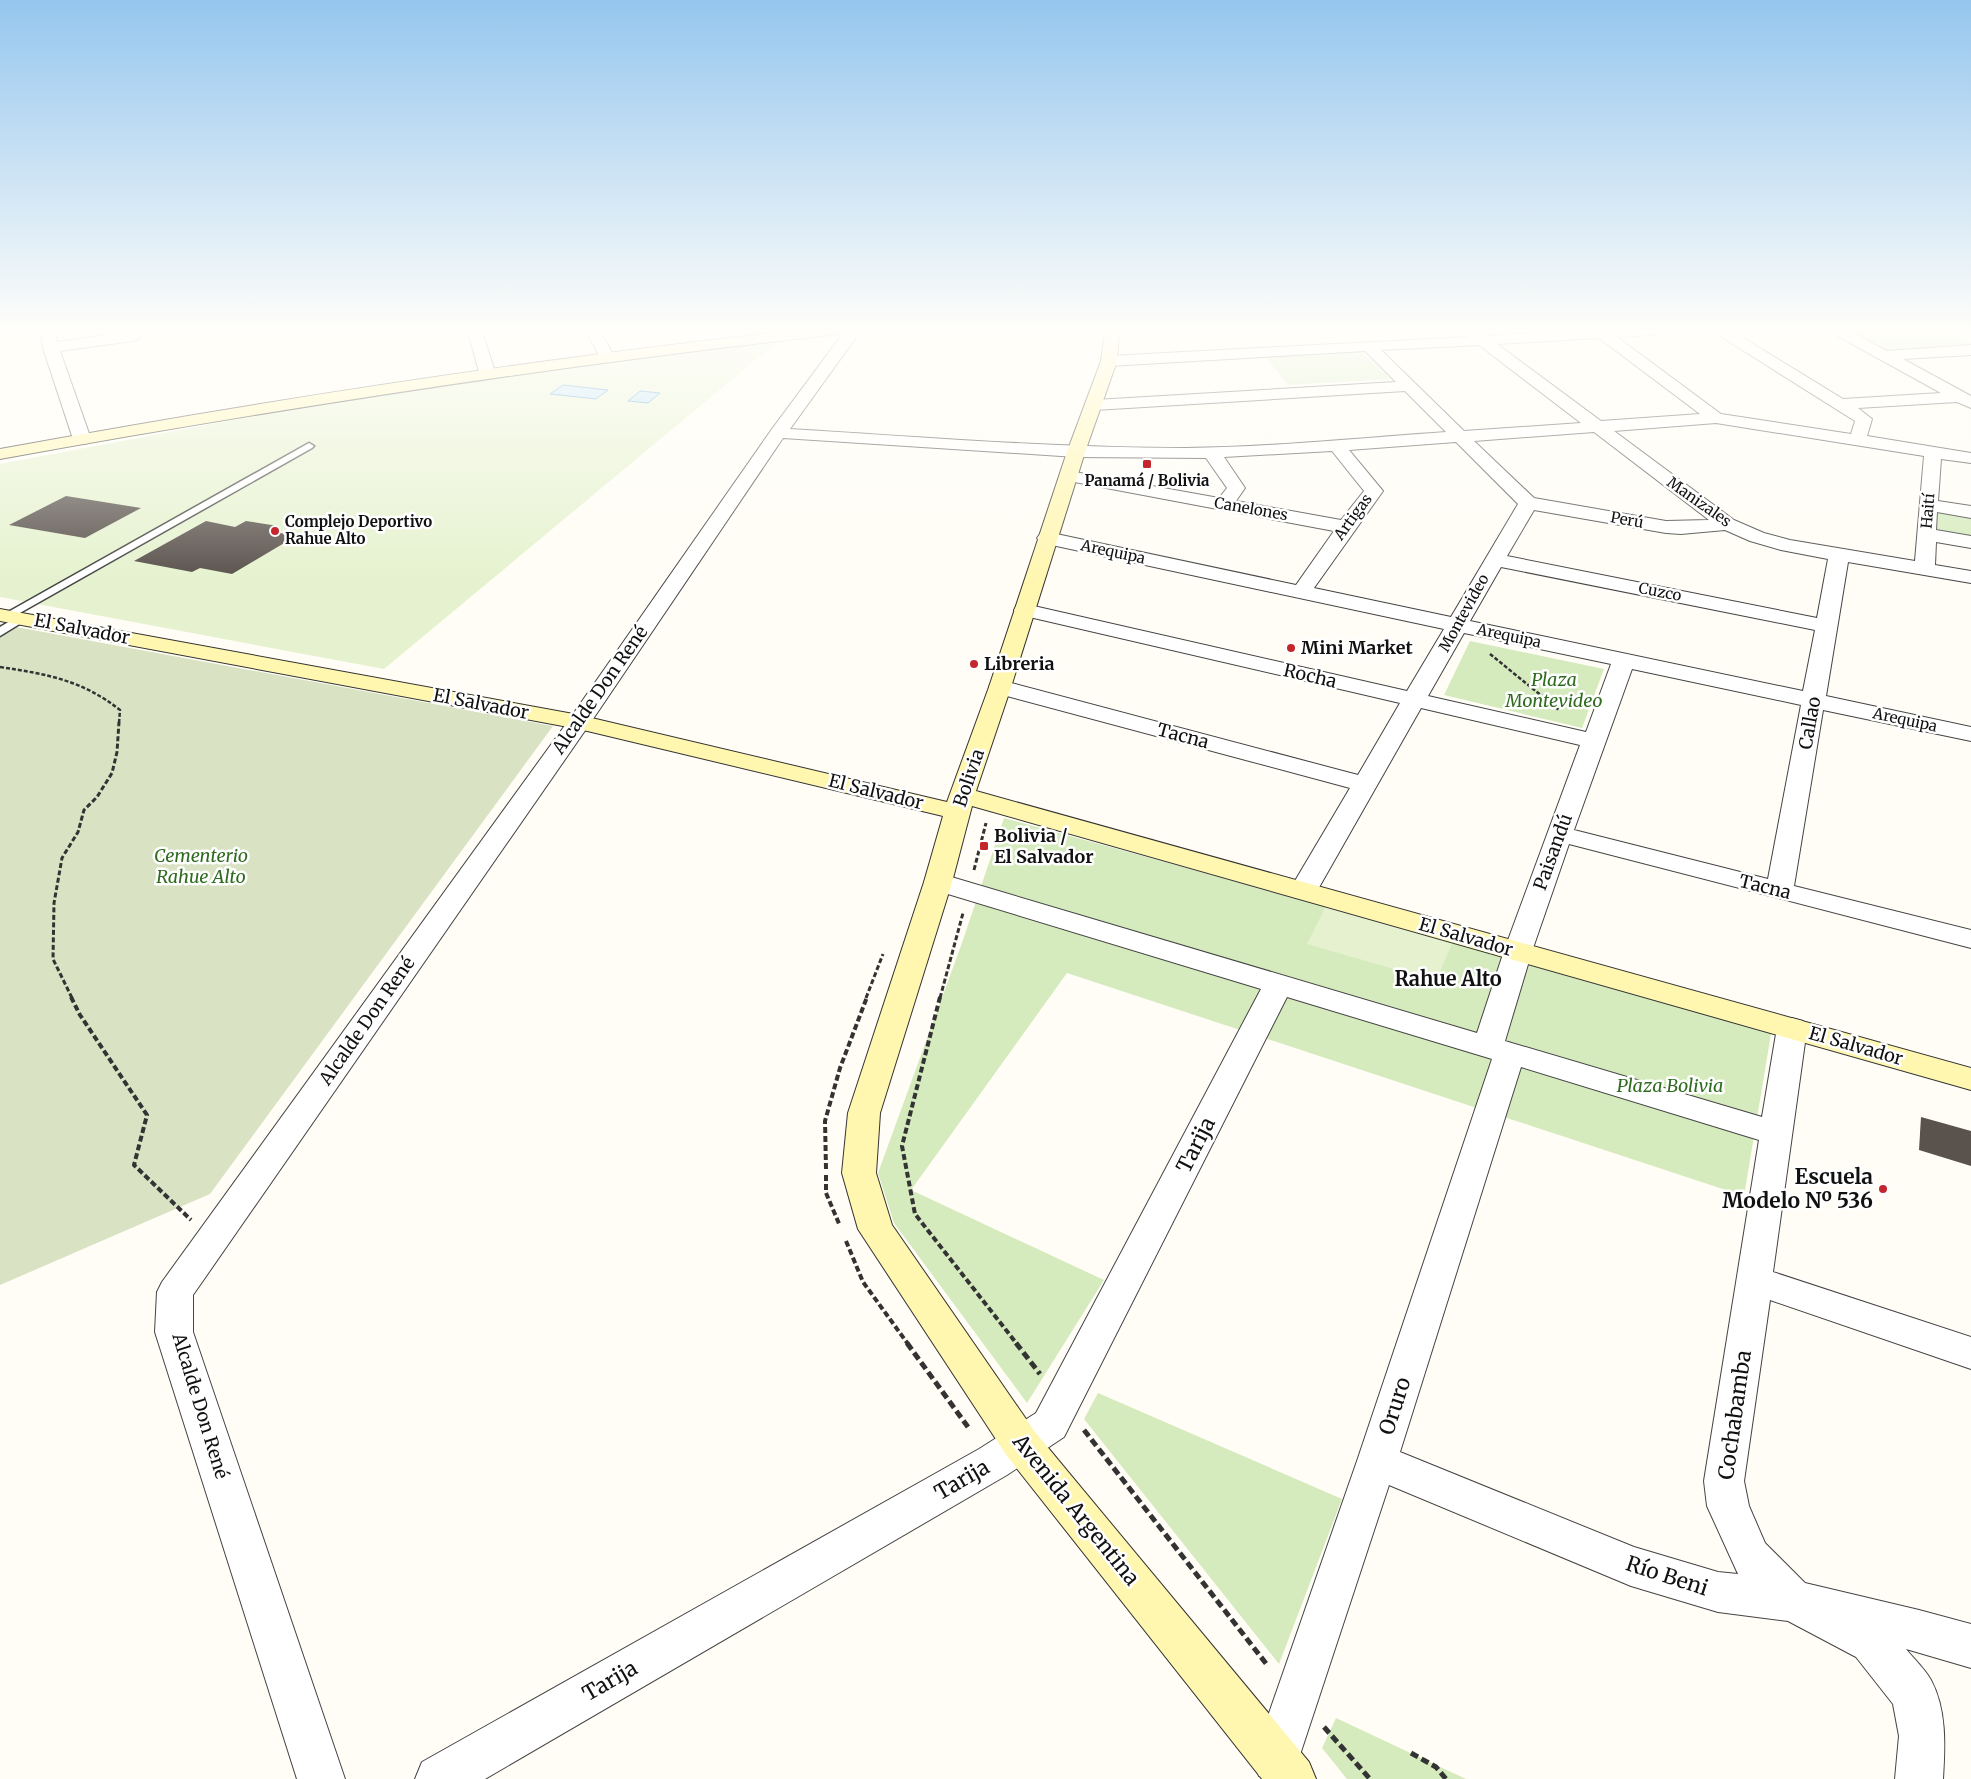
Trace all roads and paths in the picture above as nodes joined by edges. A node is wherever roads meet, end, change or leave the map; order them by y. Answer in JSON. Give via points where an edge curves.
{"nodes":[{"id":1,"x":73,"y":414,"type":"edge"},
{"id":2,"x":221,"y":414,"type":"edge"},
{"id":3,"x":792,"y":414,"type":"edge"},
{"id":4,"x":1091,"y":414,"type":"edge"},
{"id":5,"x":1439,"y":414,"type":"edge"},
{"id":6,"x":1580,"y":414,"type":"edge"},
{"id":7,"x":1711,"y":414,"type":"edge"},
{"id":8,"x":1856,"y":414,"type":"edge"},
{"id":9,"x":1716,"y":418,"type":"junction"},
{"id":10,"x":1596,"y":426,"type":"junction"},
{"id":11,"x":778,"y":433,"type":"junction"},
{"id":12,"x":1461,"y":436,"type":"junction"},
{"id":13,"x":82,"y":439,"type":"junction"},
{"id":14,"x":1857,"y":440,"type":"junction"},
{"id":15,"x":1336,"y":445,"type":"junction"},
{"id":16,"x":310,"y":446,"type":"dead end"},
{"id":17,"x":1076,"y":452,"type":"junction"},
{"id":18,"x":1213,"y":452,"type":"junction"},
{"id":19,"x":1933,"y":452,"type":"junction"},
{"id":20,"x":0,"y":454,"type":"edge"},
{"id":21,"x":1971,"y":458,"type":"edge"},
{"id":22,"x":1069,"y":476,"type":"junction"},
{"id":23,"x":1528,"y":503,"type":"junction"},
{"id":24,"x":1224,"y":504,"type":"junction"},
{"id":25,"x":1929,"y":505,"type":"junction"},
{"id":26,"x":1971,"y":512,"type":"edge"},
{"id":27,"x":1727,"y":524,"type":"junction"},
{"id":28,"x":1346,"y":527,"type":"junction"},
{"id":29,"x":1926,"y":534,"type":"junction"},
{"id":30,"x":1047,"y":538,"type":"junction"},
{"id":31,"x":1971,"y":542,"type":"edge"},
{"id":32,"x":1839,"y":555,"type":"junction"},
{"id":33,"x":1494,"y":559,"type":"junction"},
{"id":34,"x":1925,"y":569,"type":"junction"},
{"id":35,"x":1971,"y":577,"type":"edge"},
{"id":36,"x":1301,"y":592,"type":"junction"},
{"id":37,"x":1025,"y":610,"type":"junction"},
{"id":38,"x":7,"y":620,"type":"edge"},
{"id":39,"x":1458,"y":625,"type":"junction"},
{"id":40,"x":1826,"y":626,"type":"junction"},
{"id":41,"x":1624,"y":661,"type":"junction"},
{"id":42,"x":0,"y":667,"type":"edge"},
{"id":43,"x":1000,"y":687,"type":"junction"},
{"id":44,"x":1415,"y":700,"type":"junction"},
{"id":45,"x":1814,"y":701,"type":"junction"},
{"id":46,"x":578,"y":722,"type":"junction"},
{"id":47,"x":1971,"y":734,"type":"edge"},
{"id":48,"x":1595,"y":741,"type":"junction"},
{"id":49,"x":1366,"y":785,"type":"junction"},
{"id":50,"x":960,"y":803,"type":"junction"},
{"id":51,"x":991,"y":803,"type":"junction"},
{"id":52,"x":1559,"y":834,"type":"junction"},
{"id":53,"x":938,"y":882,"type":"junction"},
{"id":54,"x":1780,"y":890,"type":"junction"},
{"id":55,"x":968,"y":891,"type":"junction"},
{"id":56,"x":1302,"y":891,"type":"junction"},
{"id":57,"x":1971,"y":939,"type":"edge"},
{"id":58,"x":885,"y":947,"type":"dead end"},
{"id":59,"x":1518,"y":951,"type":"junction"},
{"id":60,"x":1280,"y":983,"type":"junction"},
{"id":61,"x":1792,"y":1028,"type":"junction"},
{"id":62,"x":1499,"y":1049,"type":"junction"},
{"id":63,"x":1971,"y":1079,"type":"edge"},
{"id":64,"x":1776,"y":1134,"type":"junction"},
{"id":65,"x":854,"y":1232,"type":"junction"},
{"id":66,"x":215,"y":1237,"type":"junction"},
{"id":67,"x":1755,"y":1280,"type":"junction"},
{"id":68,"x":1971,"y":1353,"type":"edge"},
{"id":69,"x":1062,"y":1403,"type":"junction"},
{"id":70,"x":1007,"y":1453,"type":"junction"},
{"id":71,"x":1377,"y":1461,"type":"junction"},
{"id":72,"x":1793,"y":1601,"type":"junction"},
{"id":73,"x":1971,"y":1646,"type":"edge"},
{"id":74,"x":1268,"y":1666,"type":"dead end"},
{"id":75,"x":1320,"y":1723,"type":"dead end"},
{"id":76,"x":1411,"y":1753,"type":"dead end"},
{"id":77,"x":1284,"y":1769,"type":"edge"},
{"id":78,"x":321,"y":1779,"type":"edge"},
{"id":79,"x":439,"y":1779,"type":"edge"},
{"id":80,"x":1370,"y":1779,"type":"edge"},
{"id":81,"x":1446,"y":1779,"type":"edge"},
{"id":82,"x":1919,"y":1779,"type":"edge"}],
"edges":[{"from":1,"to":13,"type":"street"},
{"from":2,"to":13,"type":"street"},
{"from":3,"to":11,"type":"street","name":"Alcalde Don René"},
{"from":4,"to":17,"type":"street","name":"Bolivia"},
{"from":5,"to":12,"type":"street"},
{"from":6,"to":10,"type":"street","name":"Manizales"},
{"from":7,"to":9,"type":"street"},
{"from":8,"to":14,"type":"street","via":[[1864,419]]},
{"from":9,"to":10,"type":"street"},
{"from":9,"to":14,"type":"street"},
{"from":10,"to":12,"type":"street"},
{"from":10,"to":27,"type":"street","name":"Manizales"},
{"from":11,"to":17,"type":"street"},
{"from":11,"to":46,"type":"street","name":"Alcalde Don René"},
{"from":12,"to":15,"type":"street"},
{"from":12,"to":23,"type":"street"},
{"from":13,"to":20,"type":"street"},
{"from":14,"to":19,"type":"street"},
{"from":15,"to":18,"type":"street"},
{"from":15,"to":28,"type":"street","name":"Artigas","via":[[1374,491]]},
{"from":16,"to":38,"type":"lane"},
{"from":17,"to":18,"type":"street"},
{"from":17,"to":22,"type":"street","name":"Bolivia"},
{"from":18,"to":24,"type":"street","via":[[1236,488]]},
{"from":19,"to":21,"type":"street"},
{"from":19,"to":25,"type":"street","name":"Haití"},
{"from":22,"to":24,"type":"street","name":"Canelones"},
{"from":22,"to":30,"type":"street","name":"Bolivia"},
{"from":23,"to":27,"type":"street","name":"Perú","via":[[1666,527]]},
{"from":23,"to":33,"type":"street","name":"Montevideo"},
{"from":24,"to":28,"type":"street","name":"Canelones"},
{"from":25,"to":26,"type":"street"},
{"from":25,"to":29,"type":"street","name":"Haití"},
{"from":27,"to":32,"type":"street","name":"Manizales","via":[[1772,542]]},
{"from":28,"to":36,"type":"street","name":"Artigas"},
{"from":29,"to":31,"type":"street"},
{"from":29,"to":34,"type":"street","name":"Haití"},
{"from":30,"to":36,"type":"street","name":"Arequipa"},
{"from":30,"to":37,"type":"street","name":"Bolivia"},
{"from":32,"to":34,"type":"street","name":"Manizales"},
{"from":32,"to":40,"type":"street","name":"Callao"},
{"from":33,"to":39,"type":"street","name":"Montevideo"},
{"from":33,"to":40,"type":"street","name":"Cuzco"},
{"from":34,"to":35,"type":"street","name":"Manizales"},
{"from":36,"to":39,"type":"street","name":"Arequipa"},
{"from":37,"to":43,"type":"street","name":"Bolivia"},
{"from":37,"to":44,"type":"street","name":"Rocha"},
{"from":38,"to":46,"type":"street","name":"El Salvador"},
{"from":39,"to":41,"type":"street","name":"Arequipa"},
{"from":39,"to":44,"type":"street","name":"Montevideo"},
{"from":39,"to":48,"type":"path","via":[[1474,642]]},
{"from":40,"to":45,"type":"street","name":"Callao"},
{"from":41,"to":45,"type":"street","name":"Arequipa"},
{"from":41,"to":48,"type":"street","name":"Paisandú"},
{"from":42,"to":66,"type":"path","via":[[48,675],[90,687],[120,710],[112,773],[84,810],[78,832],[62,858],[54,903],[53,959],[80,1015],[147,1115],[134,1165],[200,1228]]},
{"from":43,"to":49,"type":"street","name":"Tacna"},
{"from":43,"to":50,"type":"street","name":"Bolivia"},
{"from":44,"to":48,"type":"street","name":"Rocha"},
{"from":44,"to":49,"type":"street","name":"Montevideo"},
{"from":45,"to":47,"type":"street","name":"Arequipa"},
{"from":45,"to":54,"type":"street","name":"Callao"},
{"from":46,"to":50,"type":"street","name":"El Salvador"},
{"from":46,"to":66,"type":"street","name":"Alcalde Don René"},
{"from":48,"to":52,"type":"street","name":"Paisandú"},
{"from":49,"to":56,"type":"street","name":"Montevideo"},
{"from":50,"to":51,"type":"street","name":"El Salvador"},
{"from":50,"to":53,"type":"street","name":"Bolivia"},
{"from":51,"to":55,"type":"path"},
{"from":51,"to":56,"type":"street","name":"El Salvador"},
{"from":52,"to":54,"type":"street","name":"Tacna"},
{"from":52,"to":59,"type":"street","name":"Paisandú"},
{"from":53,"to":55,"type":"street"},
{"from":53,"to":65,"type":"street","name":"Bolivia","via":[[864,1113]]},
{"from":54,"to":57,"type":"street","name":"Tacna"},
{"from":55,"to":60,"type":"street"},
{"from":55,"to":69,"type":"path","via":[[902,1146],[915,1214]]},
{"from":56,"to":59,"type":"street","name":"El Salvador"},
{"from":58,"to":65,"type":"path","via":[[840,1068],[825,1121],[826,1193]]},
{"from":59,"to":61,"type":"street","name":"El Salvador"},
{"from":59,"to":62,"type":"street","name":"Paisandú"},
{"from":60,"to":62,"type":"street"},
{"from":60,"to":69,"type":"street","name":"Tarija"},
{"from":61,"to":63,"type":"street","name":"El Salvador"},
{"from":61,"to":64,"type":"street","name":"Cochabamba"},
{"from":62,"to":64,"type":"street"},
{"from":62,"to":71,"type":"street","name":"Oruro"},
{"from":64,"to":67,"type":"street","name":"Cochabamba"},
{"from":65,"to":70,"type":"street","name":"Avenida Argentina"},
{"from":65,"to":70,"type":"path","via":[[864,1282]]},
{"from":66,"to":78,"type":"street","name":"Alcalde Don René","via":[[175,1292],[174,1332]]},
{"from":67,"to":68,"type":"street"},
{"from":67,"to":72,"type":"street","name":"Cochabamba","via":[[1724,1481],[1728,1506],[1750,1557]]},
{"from":69,"to":70,"type":"street","name":"Tarija","via":[[1050,1425]]},
{"from":69,"to":74,"type":"path"},
{"from":70,"to":77,"type":"street","name":"Avenida Argentina"},
{"from":70,"to":79,"type":"street","name":"Tarija"},
{"from":71,"to":72,"type":"street","name":"Río Beni","via":[[1631,1566],[1718,1592]]},
{"from":71,"to":77,"type":"street","name":"Oruro"},
{"from":72,"to":73,"type":"street","name":"Río Beni"},
{"from":72,"to":82,"type":"street","name":"Cochabamba","via":[[1872,1642],[1914,1694],[1922,1736]]},
{"from":75,"to":80,"type":"path"},
{"from":76,"to":81,"type":"path","via":[[1436,1767]]}]}
